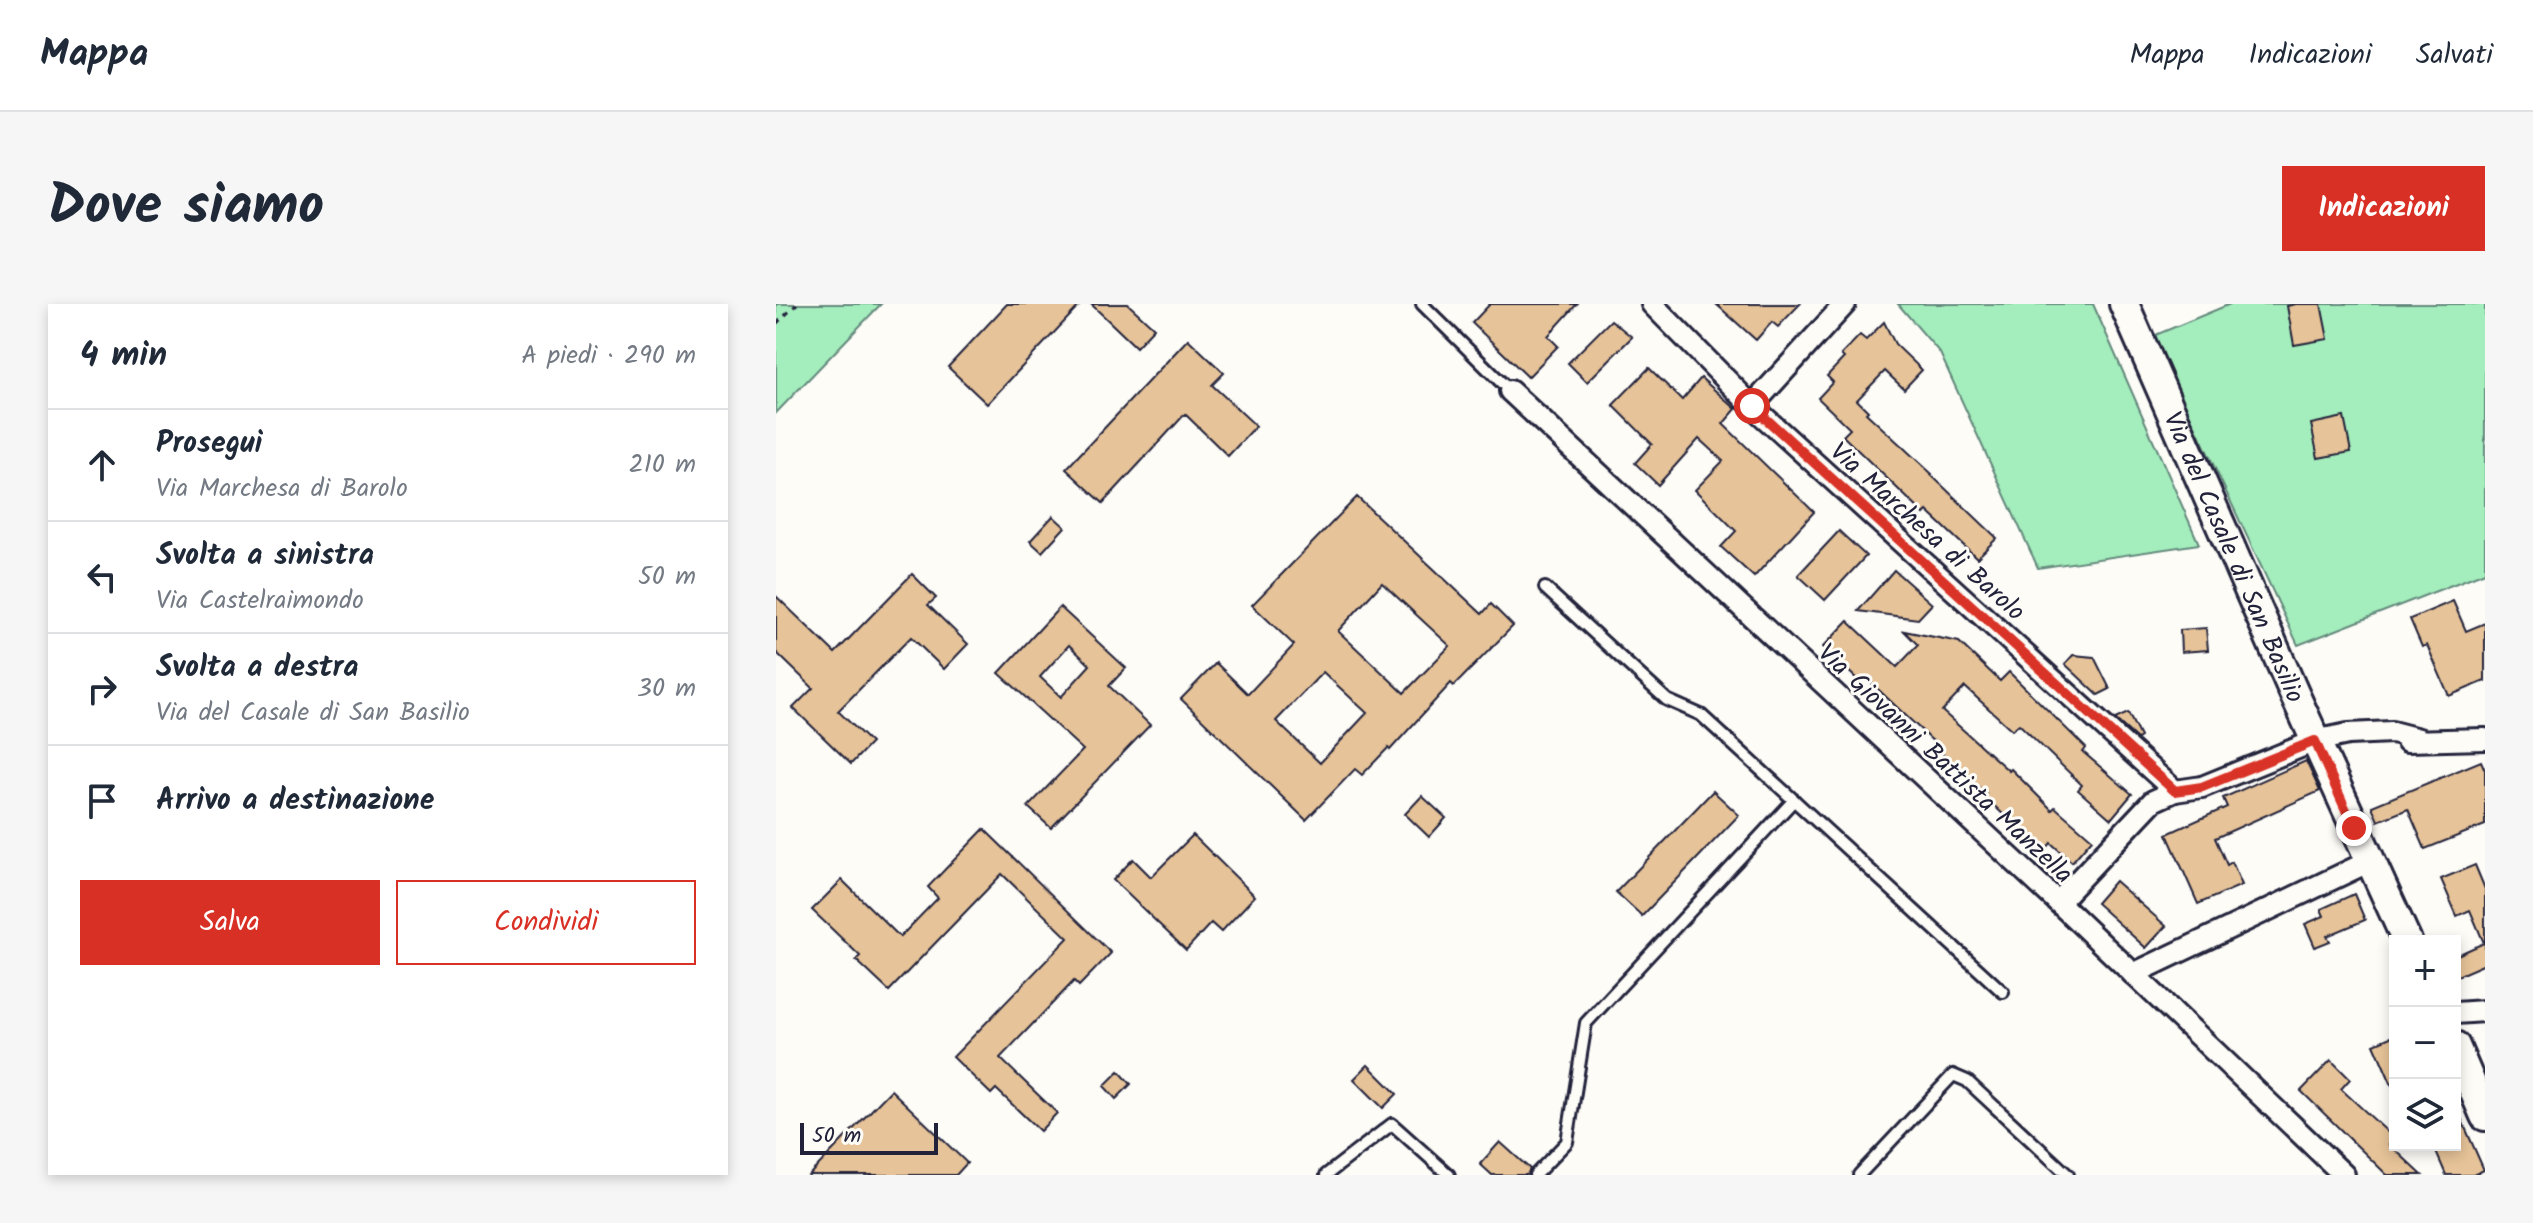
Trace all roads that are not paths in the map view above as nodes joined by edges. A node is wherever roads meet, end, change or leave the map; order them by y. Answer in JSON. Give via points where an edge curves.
{"nodes":[{"id":1,"x":1422,"y":304,"type":"edge"},
{"id":2,"x":1652,"y":304,"type":"edge"},
{"id":3,"x":1845,"y":304,"type":"edge"},
{"id":4,"x":2124,"y":304,"type":"edge"},
{"id":5,"x":1510,"y":391,"type":"joint"},
{"id":6,"x":1752,"y":406,"type":"junction"},
{"id":7,"x":1545,"y":588,"type":"dead end"},
{"id":8,"x":2485,"y":739,"type":"edge"},
{"id":9,"x":2315,"y":741,"type":"junction"},
{"id":10,"x":2175,"y":791,"type":"junction"},
{"id":11,"x":1794,"y":800,"type":"junction"},
{"id":12,"x":2370,"y":861,"type":"junction"},
{"id":13,"x":2058,"y":902,"type":"junction"},
{"id":14,"x":2404,"y":935,"type":"edge"},
{"id":15,"x":2133,"y":974,"type":"junction"},
{"id":16,"x":2003,"y":992,"type":"dead end"},
{"id":17,"x":2485,"y":1011,"type":"edge"},
{"id":18,"x":2461,"y":1013,"type":"edge"},
{"id":19,"x":2461,"y":1060,"type":"edge"},
{"id":20,"x":2485,"y":1116,"type":"edge"},
{"id":21,"x":1326,"y":1175,"type":"edge"},
{"id":22,"x":1449,"y":1175,"type":"edge"},
{"id":23,"x":1535,"y":1175,"type":"edge"},
{"id":24,"x":1859,"y":1175,"type":"edge"},
{"id":25,"x":2068,"y":1175,"type":"edge"},
{"id":26,"x":2344,"y":1175,"type":"edge"}],
"edges":[{"from":1,"to":5,"type":"lane"},
{"from":2,"to":6,"type":"street","name":"Via Marchesa di Barolo"},
{"from":3,"to":6,"type":"street"},
{"from":4,"to":9,"type":"street","name":"Via del Casale di San Basilio"},
{"from":5,"to":13,"type":"street","name":"Via Giovanni Battista Manzella"},
{"from":6,"to":10,"type":"street","name":"Via Marchesa di Barolo"},
{"from":7,"to":11,"type":"lane","via":[[1667,700],[1701,715]]},
{"from":8,"to":9,"type":"street","via":[[2419,739],[2392,732]]},
{"from":9,"to":10,"type":"street","via":[[2202,787]]},
{"from":9,"to":12,"type":"street","name":"Via del Casale di San Basilio"},
{"from":10,"to":13,"type":"street","via":[[2153,801]]},
{"from":11,"to":16,"type":"lane"},
{"from":11,"to":23,"type":"lane","via":[[1586,1023],[1567,1142]]},
{"from":12,"to":14,"type":"street","name":"Via del Casale di San Basilio"},
{"from":12,"to":15,"type":"street"},
{"from":13,"to":15,"type":"street","name":"Via Giovanni Battista Manzella"},
{"from":15,"to":26,"type":"street","name":"Via Giovanni Battista Manzella"},
{"from":17,"to":18,"type":"street"},
{"from":19,"to":20,"type":"street"},
{"from":21,"to":22,"type":"lane","via":[[1392,1124]]},
{"from":24,"to":25,"type":"lane","via":[[1953,1075],[1967,1081]]}]}
